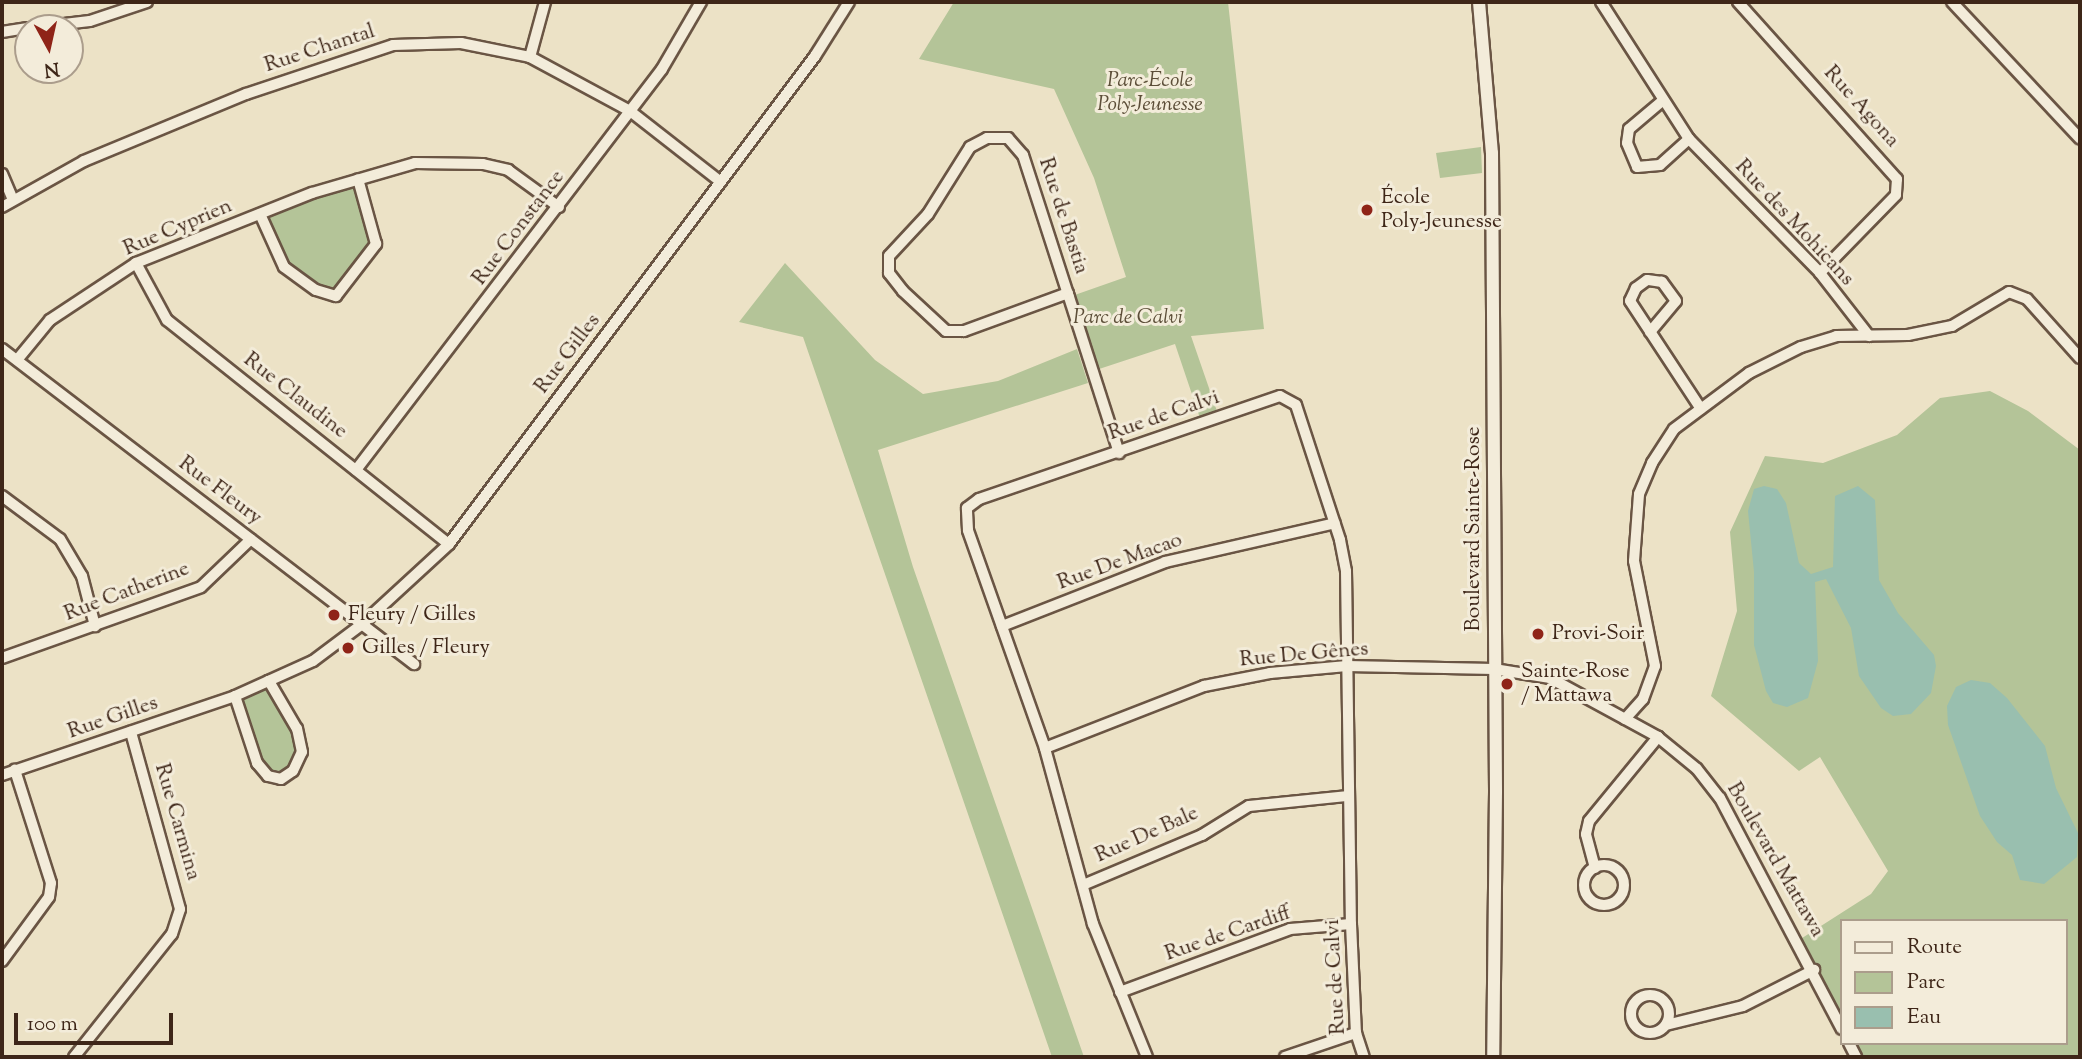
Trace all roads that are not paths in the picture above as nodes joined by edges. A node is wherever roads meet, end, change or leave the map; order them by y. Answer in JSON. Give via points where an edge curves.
{"nodes":[{"id":1,"x":147,"y":2,"type":"edge"},
{"id":2,"x":545,"y":2,"type":"edge"},
{"id":3,"x":701,"y":2,"type":"edge"},
{"id":4,"x":849,"y":2,"type":"edge"},
{"id":5,"x":1479,"y":2,"type":"edge"},
{"id":6,"x":1601,"y":2,"type":"edge"},
{"id":7,"x":1738,"y":2,"type":"edge"},
{"id":8,"x":1952,"y":2,"type":"edge"},
{"id":9,"x":119,"y":6,"type":"edge"},
{"id":10,"x":84,"y":21,"type":"edge"},
{"id":11,"x":530,"y":57,"type":"junction"},
{"id":12,"x":1661,"y":102,"type":"junction"},
{"id":13,"x":630,"y":111,"type":"junction"},
{"id":14,"x":1689,"y":139,"type":"junction"},
{"id":15,"x":2080,"y":139,"type":"edge"},
{"id":16,"x":2,"y":174,"type":"edge"},
{"id":17,"x":358,"y":179,"type":"junction"},
{"id":18,"x":721,"y":182,"type":"junction"},
{"id":19,"x":13,"y":200,"type":"junction"},
{"id":20,"x":2,"y":207,"type":"edge"},
{"id":21,"x":559,"y":207,"type":"junction"},
{"id":22,"x":260,"y":214,"type":"junction"},
{"id":23,"x":136,"y":263,"type":"junction"},
{"id":24,"x":1820,"y":273,"type":"junction"},
{"id":25,"x":1068,"y":293,"type":"junction"},
{"id":26,"x":1650,"y":332,"type":"junction"},
{"id":27,"x":1869,"y":336,"type":"junction"},
{"id":28,"x":2,"y":349,"type":"edge"},
{"id":29,"x":2080,"y":358,"type":"edge"},
{"id":30,"x":17,"y":360,"type":"junction"},
{"id":31,"x":1701,"y":409,"type":"junction"},
{"id":32,"x":1119,"y":453,"type":"junction"},
{"id":33,"x":356,"y":470,"type":"junction"},
{"id":34,"x":2,"y":496,"type":"edge"},
{"id":35,"x":1335,"y":523,"type":"junction"},
{"id":36,"x":251,"y":539,"type":"junction"},
{"id":37,"x":449,"y":544,"type":"junction"},
{"id":38,"x":361,"y":625,"type":"junction"},
{"id":39,"x":95,"y":626,"type":"junction"},
{"id":40,"x":1002,"y":626,"type":"junction"},
{"id":41,"x":2,"y":658,"type":"edge"},
{"id":42,"x":414,"y":664,"type":"dead end"},
{"id":43,"x":1347,"y":666,"type":"junction"},
{"id":44,"x":1494,"y":669,"type":"junction"},
{"id":45,"x":269,"y":681,"type":"junction"},
{"id":46,"x":236,"y":696,"type":"junction"},
{"id":47,"x":1625,"y":719,"type":"junction"},
{"id":48,"x":131,"y":732,"type":"junction"},
{"id":49,"x":1658,"y":737,"type":"junction"},
{"id":50,"x":1045,"y":748,"type":"junction"},
{"id":51,"x":15,"y":770,"type":"junction"},
{"id":52,"x":2,"y":775,"type":"edge"},
{"id":53,"x":1348,"y":796,"type":"junction"},
{"id":54,"x":1595,"y":868,"type":"junction"},
{"id":55,"x":1083,"y":885,"type":"junction"},
{"id":56,"x":1351,"y":924,"type":"junction"},
{"id":57,"x":2,"y":961,"type":"edge"},
{"id":58,"x":1814,"y":970,"type":"junction"},
{"id":59,"x":1120,"y":992,"type":"junction"},
{"id":60,"x":1666,"y":1025,"type":"dead end"},
{"id":61,"x":1840,"y":1025,"type":"edge"},
{"id":62,"x":1356,"y":1033,"type":"junction"},
{"id":63,"x":74,"y":1057,"type":"edge"},
{"id":64,"x":1147,"y":1057,"type":"edge"},
{"id":65,"x":1285,"y":1057,"type":"edge"},
{"id":66,"x":1364,"y":1057,"type":"edge"},
{"id":67,"x":1493,"y":1057,"type":"edge"}],
"edges":[{"from":1,"to":9,"type":"street"},
{"from":2,"to":11,"type":"street"},
{"from":3,"to":13,"type":"street","name":"Rue Constance"},
{"from":4,"to":18,"type":"street","name":"Rue Gilles","via":[[816,56]]},
{"from":5,"to":44,"type":"street","name":"Boulevard Sainte-Rose","via":[[1492,139]]},
{"from":6,"to":12,"type":"street","name":"Rue des Mohicans"},
{"from":7,"to":24,"type":"street","name":"Rue Agona","via":[[1897,179],[1896,195]]},
{"from":8,"to":15,"type":"street"},
{"from":9,"to":10,"type":"street"},
{"from":11,"to":13,"type":"street","name":"Rue Chantal"},
{"from":11,"to":19,"type":"street","name":"Rue Chantal","via":[[461,43],[393,45],[246,94],[84,161]]},
{"from":12,"to":14,"type":"street","name":"Rue des Mohicans"},
{"from":12,"to":14,"type":"street","via":[[1629,129],[1627,144],[1637,167],[1660,165]]},
{"from":13,"to":18,"type":"street","name":"Rue Chantal"},
{"from":13,"to":21,"type":"street","name":"Rue Constance"},
{"from":14,"to":24,"type":"street","name":"Rue des Mohicans"},
{"from":16,"to":19,"type":"street"},
{"from":17,"to":21,"type":"street","name":"Rue Cyprien","via":[[415,163],[483,164],[533,184]]},
{"from":17,"to":22,"type":"street","name":"Rue Cyprien"},
{"from":17,"to":22,"type":"street","name":"Rue Cyprien","via":[[376,244],[336,296],[316,290],[284,267]]},
{"from":18,"to":37,"type":"street","name":"Rue Gilles"},
{"from":19,"to":20,"type":"street","name":"Rue Chantal"},
{"from":21,"to":33,"type":"street","name":"Rue Constance"},
{"from":22,"to":23,"type":"street","name":"Rue Cyprien"},
{"from":23,"to":30,"type":"street","name":"Rue Cyprien","via":[[50,320]]},
{"from":23,"to":33,"type":"street","name":"Rue Claudine","via":[[167,320]]},
{"from":24,"to":27,"type":"street","name":"Rue des Mohicans"},
{"from":25,"to":25,"type":"street","name":"Rue de Bastia","via":[[1023,155],[1008,138],[986,138],[970,147],[928,214],[889,256],[889,273],[946,331],[964,331]]},
{"from":25,"to":32,"type":"street","name":"Rue de Bastia"},
{"from":26,"to":26,"type":"street","via":[[1676,301],[1662,282],[1647,280],[1636,288],[1630,301]]},
{"from":26,"to":31,"type":"street"},
{"from":27,"to":29,"type":"street","via":[[1908,335],[1952,326],[2009,292],[2027,299]]},
{"from":27,"to":31,"type":"street","via":[[1836,337],[1801,347],[1749,373]]},
{"from":28,"to":30,"type":"street","name":"Rue Fleury"},
{"from":30,"to":36,"type":"street","name":"Rue Fleury"},
{"from":31,"to":47,"type":"street","via":[[1674,429],[1639,494],[1634,561],[1655,666],[1643,699]]},
{"from":32,"to":35,"type":"street","name":"Rue de Calvi","via":[[1280,396],[1289,398],[1296,405]]},
{"from":32,"to":40,"type":"street","name":"Rue de Calvi","via":[[979,499],[967,508],[968,530]]},
{"from":33,"to":37,"type":"street","name":"Rue Claudine"},
{"from":34,"to":39,"type":"street","via":[[60,539],[82,576]]},
{"from":35,"to":40,"type":"street","name":"Rue De Macao","via":[[1166,562]]},
{"from":35,"to":43,"type":"street","name":"Rue de Calvi","via":[[1346,572]]},
{"from":36,"to":38,"type":"street","name":"Rue Fleury"},
{"from":36,"to":39,"type":"street","name":"Rue Catherine","via":[[201,587]]},
{"from":37,"to":38,"type":"street","name":"Rue Gilles"},
{"from":38,"to":42,"type":"street","name":"Rue Fleury"},
{"from":38,"to":45,"type":"street","name":"Rue Gilles","via":[[313,661]]},
{"from":39,"to":41,"type":"street","name":"Rue Catherine"},
{"from":40,"to":50,"type":"street","name":"Rue de Calvi"},
{"from":43,"to":44,"type":"street","name":"Rue De Gênes"},
{"from":43,"to":50,"type":"street","name":"Rue De Gênes","via":[[1270,673],[1205,687]]},
{"from":43,"to":53,"type":"street","name":"Rue de Calvi"},
{"from":44,"to":47,"type":"street","name":"Boulevard Mattawa","via":[[1550,678]]},
{"from":44,"to":67,"type":"street","name":"Boulevard Sainte-Rose"},
{"from":45,"to":46,"type":"street","name":"Rue Gilles"},
{"from":45,"to":46,"type":"street","via":[[297,729],[302,752],[293,771],[281,779],[268,776],[257,763]]},
{"from":46,"to":48,"type":"street","name":"Rue Gilles"},
{"from":47,"to":49,"type":"street","name":"Boulevard Mattawa"},
{"from":48,"to":51,"type":"street","name":"Rue Gilles"},
{"from":48,"to":63,"type":"street","name":"Rue Carmina","via":[[180,909],[172,934]]},
{"from":49,"to":54,"type":"street","via":[[1589,821],[1586,834]]},
{"from":49,"to":58,"type":"street","name":"Boulevard Mattawa","via":[[1697,769],[1720,798]]},
{"from":50,"to":55,"type":"street","name":"Rue de Calvi"},
{"from":51,"to":52,"type":"street","name":"Rue Gilles"},
{"from":51,"to":57,"type":"street","via":[[51,883],[49,897]]},
{"from":53,"to":55,"type":"street","name":"Rue De Bale","via":[[1249,806],[1202,835]]},
{"from":53,"to":56,"type":"street","name":"Rue de Calvi"},
{"from":54,"to":54,"type":"street","via":[[1584,882],[1586,894],[1600,904],[1614,902],[1622,892],[1623,878],[1614,868]]},
{"from":55,"to":59,"type":"street","name":"Rue de Calvi"},
{"from":56,"to":59,"type":"street","name":"Rue de Cardiff","via":[[1290,929]]},
{"from":56,"to":62,"type":"street","name":"Rue de Calvi"},
{"from":58,"to":60,"type":"street","via":[[1743,1006]]},
{"from":58,"to":61,"type":"street","name":"Boulevard Mattawa"},
{"from":59,"to":64,"type":"street","name":"Rue de Calvi"},
{"from":62,"to":65,"type":"street"},
{"from":62,"to":66,"type":"street","name":"Rue de Calvi"}]}
